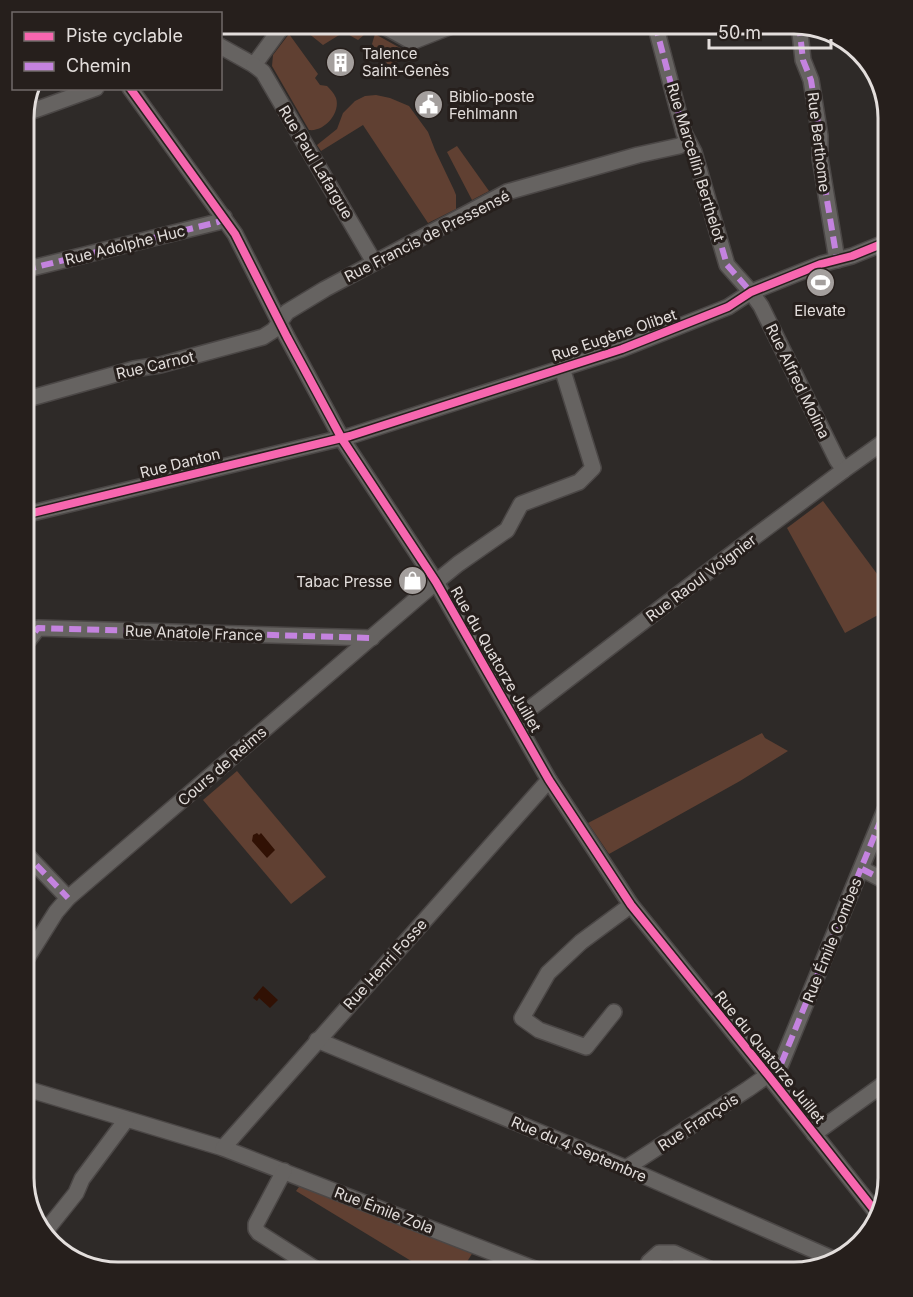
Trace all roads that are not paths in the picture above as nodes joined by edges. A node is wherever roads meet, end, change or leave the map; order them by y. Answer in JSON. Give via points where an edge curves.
{"nodes":[{"id":1,"x":277,"y":34,"type":"edge"},
{"id":2,"x":399,"y":34,"type":"edge"},
{"id":3,"x":431,"y":34,"type":"edge"},
{"id":4,"x":658,"y":35,"type":"edge"},
{"id":5,"x":800,"y":35,"type":"edge"},
{"id":6,"x":222,"y":47,"type":"edge"},
{"id":7,"x":254,"y":65,"type":"junction"},
{"id":8,"x":90,"y":90,"type":"edge"},
{"id":9,"x":131,"y":90,"type":"edge"},
{"id":10,"x":35,"y":110,"type":"edge"},
{"id":11,"x":688,"y":141,"type":"junction"},
{"id":12,"x":224,"y":217,"type":"junction"},
{"id":13,"x":878,"y":245,"type":"edge"},
{"id":14,"x":837,"y":260,"type":"junction"},
{"id":15,"x":374,"y":262,"type":"junction"},
{"id":16,"x":35,"y":267,"type":"edge"},
{"id":17,"x":751,"y":292,"type":"junction"},
{"id":18,"x":280,"y":322,"type":"junction"},
{"id":19,"x":562,"y":368,"type":"junction"},
{"id":20,"x":35,"y":397,"type":"edge"},
{"id":21,"x":342,"y":438,"type":"junction"},
{"id":22,"x":878,"y":446,"type":"edge"},
{"id":23,"x":844,"y":470,"type":"junction"},
{"id":24,"x":35,"y":512,"type":"edge"},
{"id":25,"x":436,"y":582,"type":"junction"},
{"id":26,"x":35,"y":632,"type":"edge"},
{"id":27,"x":372,"y":638,"type":"junction"},
{"id":28,"x":515,"y":720,"type":"junction"},
{"id":29,"x":549,"y":780,"type":"junction"},
{"id":30,"x":878,"y":828,"type":"edge"},
{"id":31,"x":34,"y":863,"type":"edge"},
{"id":32,"x":862,"y":869,"type":"junction"},
{"id":33,"x":878,"y":877,"type":"edge"},
{"id":34,"x":68,"y":898,"type":"junction"},
{"id":35,"x":631,"y":905,"type":"junction"},
{"id":36,"x":34,"y":947,"type":"edge"},
{"id":37,"x":614,"y":1012,"type":"dead end"},
{"id":38,"x":317,"y":1040,"type":"junction"},
{"id":39,"x":768,"y":1075,"type":"junction"},
{"id":40,"x":878,"y":1088,"type":"edge"},
{"id":41,"x":34,"y":1091,"type":"edge"},
{"id":42,"x":126,"y":1120,"type":"junction"},
{"id":43,"x":814,"y":1134,"type":"junction"},
{"id":44,"x":223,"y":1148,"type":"junction"},
{"id":45,"x":626,"y":1168,"type":"junction"},
{"id":46,"x":284,"y":1171,"type":"junction"},
{"id":47,"x":873,"y":1208,"type":"edge"},
{"id":48,"x":50,"y":1226,"type":"edge"},
{"id":49,"x":826,"y":1256,"type":"edge"},
{"id":50,"x":297,"y":1262,"type":"edge"},
{"id":51,"x":517,"y":1262,"type":"edge"},
{"id":52,"x":649,"y":1262,"type":"edge"},
{"id":53,"x":694,"y":1262,"type":"edge"}],
"edges":[{"from":1,"to":7,"type":"street"},
{"from":2,"to":3,"type":"street","via":[[414,41]]},
{"from":4,"to":11,"type":"street","name":"Rue Marcellin Berthelot"},
{"from":5,"to":14,"type":"street","name":"Rue Berthome","via":[[803,60],[811,80]]},
{"from":6,"to":7,"type":"street"},
{"from":7,"to":15,"type":"street","name":"Rue Paul Lafargue","via":[[263,72]]},
{"from":8,"to":10,"type":"street"},
{"from":9,"to":12,"type":"street","name":"Rue du Quatorze Juillet"},
{"from":11,"to":15,"type":"street","name":"Rue Francis de Pressensé","via":[[507,192]]},
{"from":11,"to":17,"type":"street","name":"Rue Marcellin Berthelot","via":[[727,265]]},
{"from":12,"to":16,"type":"street","name":"Rue Adolphe Huc","via":[[218,222]]},
{"from":12,"to":18,"type":"street","name":"Rue du Quatorze Juillet"},
{"from":13,"to":14,"type":"street","name":"Rue Eugène Olibet"},
{"from":14,"to":17,"type":"street","name":"Rue Eugène Olibet"},
{"from":15,"to":18,"type":"street","name":"Rue Francis de Pressensé","via":[[287,312]]},
{"from":17,"to":19,"type":"street","name":"Rue Eugène Olibet","via":[[718,312]]},
{"from":17,"to":23,"type":"street","name":"Rue Alfred Molina"},
{"from":18,"to":20,"type":"street","name":"Rue Carnot","via":[[262,337]]},
{"from":18,"to":21,"type":"street","name":"Rue du Quatorze Juillet"},
{"from":19,"to":21,"type":"street","name":"Rue Eugène Olibet"},
{"from":19,"to":25,"type":"street","name":"Cours de Reims","via":[[593,468],[579,482],[521,504],[507,530]]},
{"from":21,"to":24,"type":"street","name":"Rue Danton"},
{"from":21,"to":25,"type":"street","name":"Rue du Quatorze Juillet"},
{"from":22,"to":23,"type":"street","name":"Rue Raoul Voignier"},
{"from":23,"to":28,"type":"street","name":"Rue Raoul Voignier"},
{"from":25,"to":27,"type":"street","name":"Cours de Reims"},
{"from":25,"to":28,"type":"street","name":"Rue du Quatorze Juillet"},
{"from":26,"to":27,"type":"street","name":"Rue Anatole France","via":[[38,628]]},
{"from":27,"to":34,"type":"street","name":"Cours de Reims"},
{"from":28,"to":29,"type":"street","name":"Rue du Quatorze Juillet"},
{"from":29,"to":35,"type":"street","name":"Rue du Quatorze Juillet"},
{"from":29,"to":38,"type":"street","name":"Rue Henri Fosse"},
{"from":30,"to":32,"type":"street","name":"Rue Émile Combes"},
{"from":31,"to":34,"type":"street"},
{"from":32,"to":33,"type":"street"},
{"from":32,"to":39,"type":"street","name":"Rue Émile Combes","via":[[781,1064]]},
{"from":34,"to":36,"type":"street","name":"Cours de Reims"},
{"from":35,"to":37,"type":"street","via":[[581,942],[548,974],[522,1018],[539,1030],[586,1047]]},
{"from":35,"to":39,"type":"street","name":"Rue du Quatorze Juillet"},
{"from":38,"to":44,"type":"street","name":"Rue Henri Fosse"},
{"from":38,"to":45,"type":"street","name":"Rue du 4 Septembre"},
{"from":39,"to":43,"type":"street","name":"Rue du Quatorze Juillet"},
{"from":39,"to":45,"type":"street","name":"Rue François"},
{"from":40,"to":43,"type":"street"},
{"from":41,"to":42,"type":"street","name":"Rue Émile Zola"},
{"from":42,"to":44,"type":"street","name":"Rue Émile Zola"},
{"from":42,"to":48,"type":"street"},
{"from":43,"to":47,"type":"street","name":"Rue du Quatorze Juillet"},
{"from":44,"to":46,"type":"street","name":"Rue Émile Zola"},
{"from":45,"to":49,"type":"street","name":"Rue du 4 Septembre"},
{"from":46,"to":50,"type":"street","via":[[256,1229]]},
{"from":46,"to":51,"type":"street","name":"Rue Émile Zola"},
{"from":52,"to":53,"type":"street","via":[[659,1253],[674,1253]]}]}
